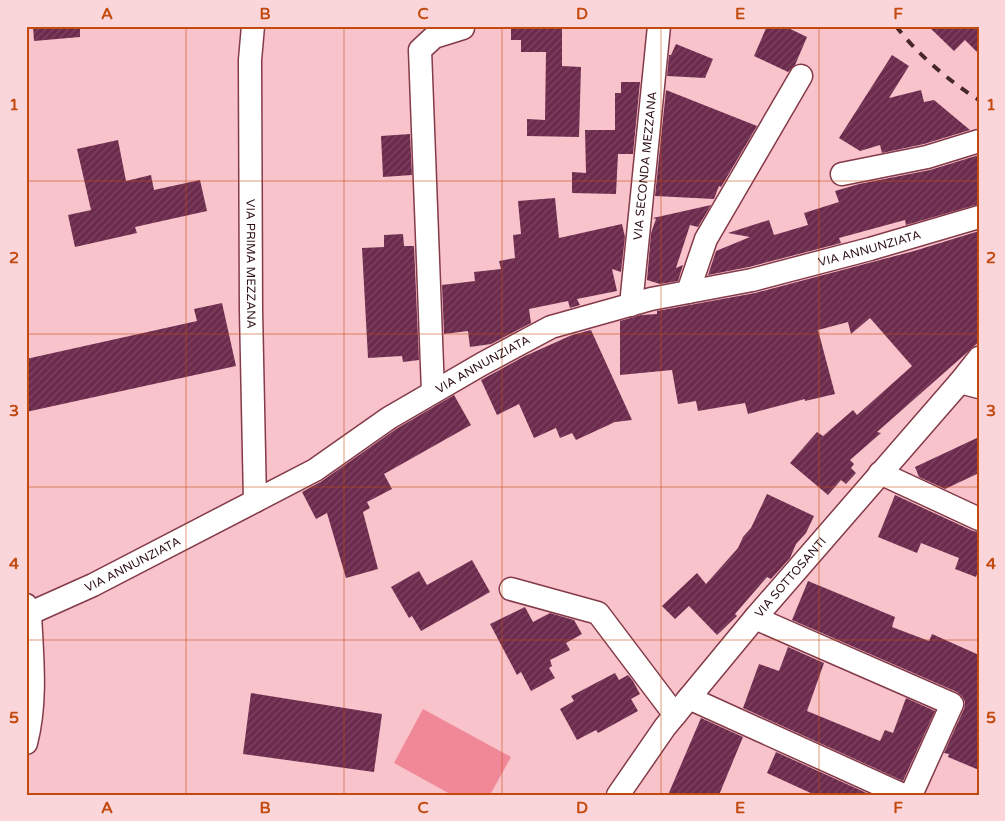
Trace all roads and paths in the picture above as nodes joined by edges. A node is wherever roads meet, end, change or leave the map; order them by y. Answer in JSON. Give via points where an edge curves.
{"nodes":[{"id":1,"x":254,"y":26,"type":"edge"},
{"id":2,"x":463,"y":26,"type":"edge"},
{"id":3,"x":659,"y":26,"type":"edge"},
{"id":4,"x":800,"y":76,"type":"dead end"},
{"id":5,"x":979,"y":142,"type":"edge"},
{"id":6,"x":842,"y":174,"type":"dead end"},
{"id":7,"x":979,"y":217,"type":"edge"},
{"id":8,"x":688,"y":292,"type":"junction"},
{"id":9,"x":631,"y":305,"type":"junction"},
{"id":10,"x":979,"y":358,"type":"edge"},
{"id":11,"x":970,"y":384,"type":"edge"},
{"id":12,"x":433,"y":392,"type":"junction"},
{"id":13,"x":880,"y":472,"type":"junction"},
{"id":14,"x":256,"y":501,"type":"junction"},
{"id":15,"x":979,"y":519,"type":"edge"},
{"id":16,"x":511,"y":589,"type":"dead end"},
{"id":17,"x":28,"y":611,"type":"edge"},
{"id":18,"x":755,"y":618,"type":"junction"},
{"id":19,"x":689,"y":698,"type":"junction"},
{"id":20,"x":675,"y":715,"type":"junction"},
{"id":21,"x":26,"y":744,"type":"edge"},
{"id":22,"x":622,"y":793,"type":"edge"},
{"id":23,"x":903,"y":795,"type":"edge"},
{"id":24,"x":910,"y":795,"type":"edge"}],
"edges":[{"from":1,"to":14,"type":"street","name":"VIA PRIMA MEZZANA","via":[[250,60],[250,292]]},
{"from":2,"to":12,"type":"street","via":[[434,36],[420,50]]},
{"from":3,"to":9,"type":"street","name":"VIA SECONDA MEZZANA"},
{"from":4,"to":8,"type":"street","via":[[706,239]]},
{"from":5,"to":6,"type":"street","via":[[927,157]]},
{"from":7,"to":8,"type":"street","name":"VIA ANNUNZIATA","via":[[752,280]]},
{"from":8,"to":9,"type":"street","name":"VIA ANNUNZIATA"},
{"from":9,"to":12,"type":"street","name":"VIA ANNUNZIATA","via":[[551,327]]},
{"from":10,"to":11,"type":"street","name":"VIA SOTTOSANTI"},
{"from":11,"to":13,"type":"street","name":"VIA SOTTOSANTI"},
{"from":12,"to":14,"type":"street","name":"VIA ANNUNZIATA","via":[[389,418],[315,470]]},
{"from":13,"to":15,"type":"street"},
{"from":13,"to":18,"type":"street","name":"VIA SOTTOSANTI"},
{"from":14,"to":17,"type":"street","name":"VIA ANNUNZIATA","via":[[93,585]]},
{"from":16,"to":20,"type":"street","via":[[598,613]]},
{"from":17,"to":21,"type":"street","via":[[34,680]]},
{"from":18,"to":19,"type":"street","name":"VIA SOTTOSANTI"},
{"from":18,"to":24,"type":"street","via":[[952,704]]},
{"from":19,"to":20,"type":"street","name":"VIA SOTTOSANTI"},
{"from":19,"to":23,"type":"street"},
{"from":20,"to":22,"type":"street","name":"VIA SOTTOSANTI"}]}
